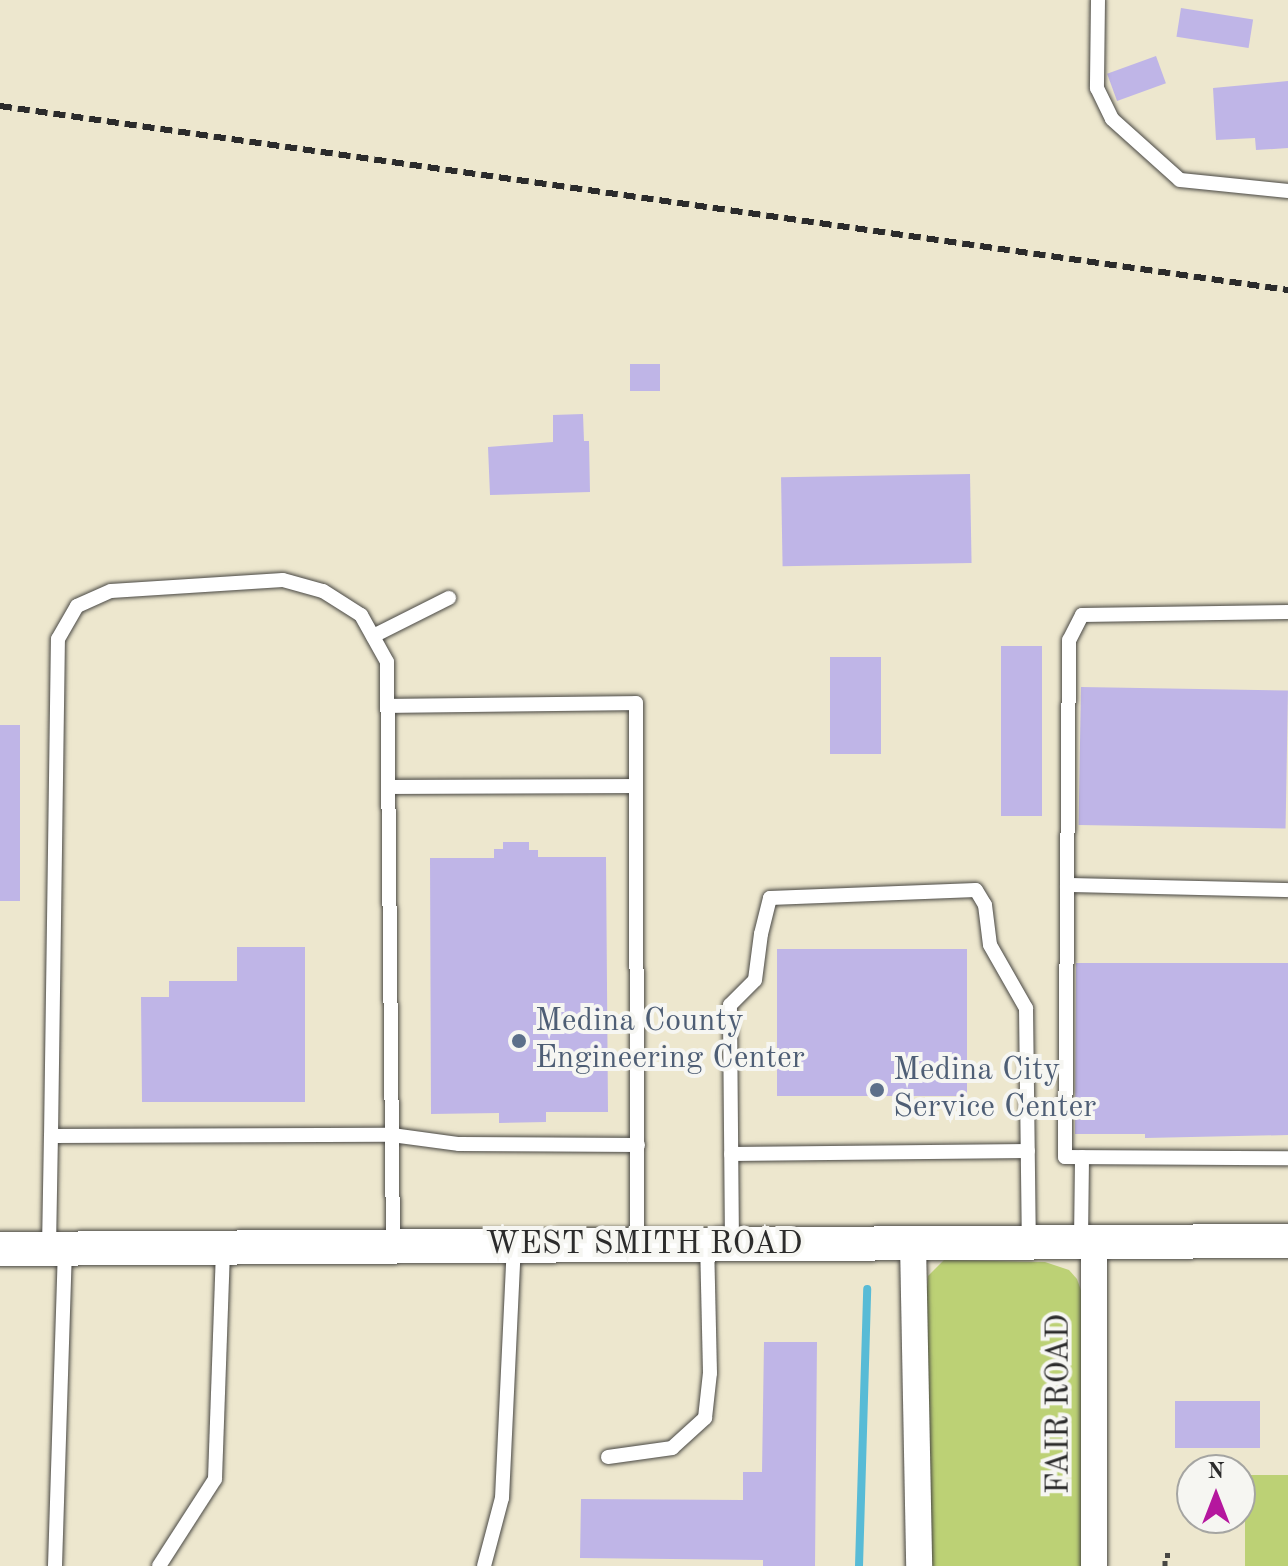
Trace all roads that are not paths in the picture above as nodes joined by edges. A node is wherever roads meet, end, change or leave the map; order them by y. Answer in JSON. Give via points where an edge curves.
{"nodes":[{"id":1,"x":1098,"y":0,"type":"edge"},
{"id":2,"x":1288,"y":191,"type":"edge"},
{"id":3,"x":449,"y":598,"type":"dead end"},
{"id":4,"x":1288,"y":612,"type":"edge"},
{"id":5,"x":373,"y":636,"type":"junction"},
{"id":6,"x":389,"y":706,"type":"junction"},
{"id":7,"x":636,"y":786,"type":"junction"},
{"id":8,"x":390,"y":787,"type":"junction"},
{"id":9,"x":1067,"y":885,"type":"junction"},
{"id":10,"x":1288,"y":890,"type":"edge"},
{"id":11,"x":392,"y":1135,"type":"junction"},
{"id":12,"x":51,"y":1136,"type":"junction"},
{"id":13,"x":638,"y":1145,"type":"junction"},
{"id":14,"x":1028,"y":1151,"type":"junction"},
{"id":15,"x":731,"y":1154,"type":"junction"},
{"id":16,"x":1082,"y":1157,"type":"junction"},
{"id":17,"x":1288,"y":1158,"type":"edge"},
{"id":18,"x":1288,"y":1241,"type":"edge"},
{"id":19,"x":1029,"y":1242,"type":"junction"},
{"id":20,"x":1087,"y":1242,"type":"junction"},
{"id":21,"x":913,"y":1243,"type":"junction"},
{"id":22,"x":719,"y":1244,"type":"junction"},
{"id":23,"x":637,"y":1245,"type":"junction"},
{"id":24,"x":514,"y":1246,"type":"junction"},
{"id":25,"x":223,"y":1247,"type":"junction"},
{"id":26,"x":393,"y":1247,"type":"junction"},
{"id":27,"x":0,"y":1249,"type":"edge"},
{"id":28,"x":57,"y":1249,"type":"junction"},
{"id":29,"x":608,"y":1457,"type":"dead end"},
{"id":30,"x":55,"y":1566,"type":"edge"},
{"id":31,"x":159,"y":1566,"type":"edge"},
{"id":32,"x":484,"y":1566,"type":"edge"},
{"id":33,"x":919,"y":1566,"type":"edge"},
{"id":34,"x":1094,"y":1566,"type":"edge"}],
"edges":[{"from":1,"to":2,"type":"lane","via":[[1097,88],[1112,119],[1180,180]]},
{"from":3,"to":5,"type":"lane"},
{"from":4,"to":9,"type":"lane","via":[[1082,615],[1069,640]]},
{"from":5,"to":6,"type":"lane","via":[[387,662]]},
{"from":5,"to":12,"type":"lane","via":[[361,615],[323,591],[283,580],[111,591],[77,606],[58,639],[55,677]]},
{"from":6,"to":7,"type":"lane","via":[[636,703]]},
{"from":6,"to":8,"type":"lane"},
{"from":7,"to":8,"type":"lane"},
{"from":7,"to":13,"type":"lane"},
{"from":8,"to":11,"type":"lane"},
{"from":9,"to":10,"type":"lane"},
{"from":9,"to":16,"type":"lane","via":[[1065,1157]]},
{"from":11,"to":12,"type":"lane"},
{"from":11,"to":13,"type":"lane","via":[[459,1144]]},
{"from":11,"to":26,"type":"lane"},
{"from":12,"to":28,"type":"lane"},
{"from":13,"to":23,"type":"lane"},
{"from":14,"to":15,"type":"lane"},
{"from":14,"to":15,"type":"lane","via":[[1026,1008],[990,945],[985,905],[976,890],[770,898],[755,980],[730,1005]]},
{"from":14,"to":19,"type":"lane"},
{"from":15,"to":22,"type":"lane"},
{"from":16,"to":17,"type":"lane"},
{"from":16,"to":20,"type":"lane"},
{"from":18,"to":20,"type":"street","name":"WEST SMITH ROAD"},
{"from":19,"to":20,"type":"street","name":"WEST SMITH ROAD"},
{"from":19,"to":21,"type":"street","name":"WEST SMITH ROAD"},
{"from":20,"to":34,"type":"street","name":"FAIR ROAD"},
{"from":21,"to":22,"type":"street","name":"WEST SMITH ROAD"},
{"from":21,"to":33,"type":"street"},
{"from":22,"to":23,"type":"street","name":"WEST SMITH ROAD"},
{"from":22,"to":29,"type":"lane","via":[[705,1418],[672,1448]]},
{"from":23,"to":24,"type":"street","name":"WEST SMITH ROAD"},
{"from":24,"to":26,"type":"street","name":"WEST SMITH ROAD"},
{"from":24,"to":32,"type":"lane","via":[[502,1498]]},
{"from":25,"to":26,"type":"street","name":"WEST SMITH ROAD"},
{"from":25,"to":28,"type":"street","name":"WEST SMITH ROAD"},
{"from":25,"to":31,"type":"lane","via":[[215,1479]]},
{"from":27,"to":28,"type":"street","name":"WEST SMITH ROAD"},
{"from":28,"to":30,"type":"lane"}]}
